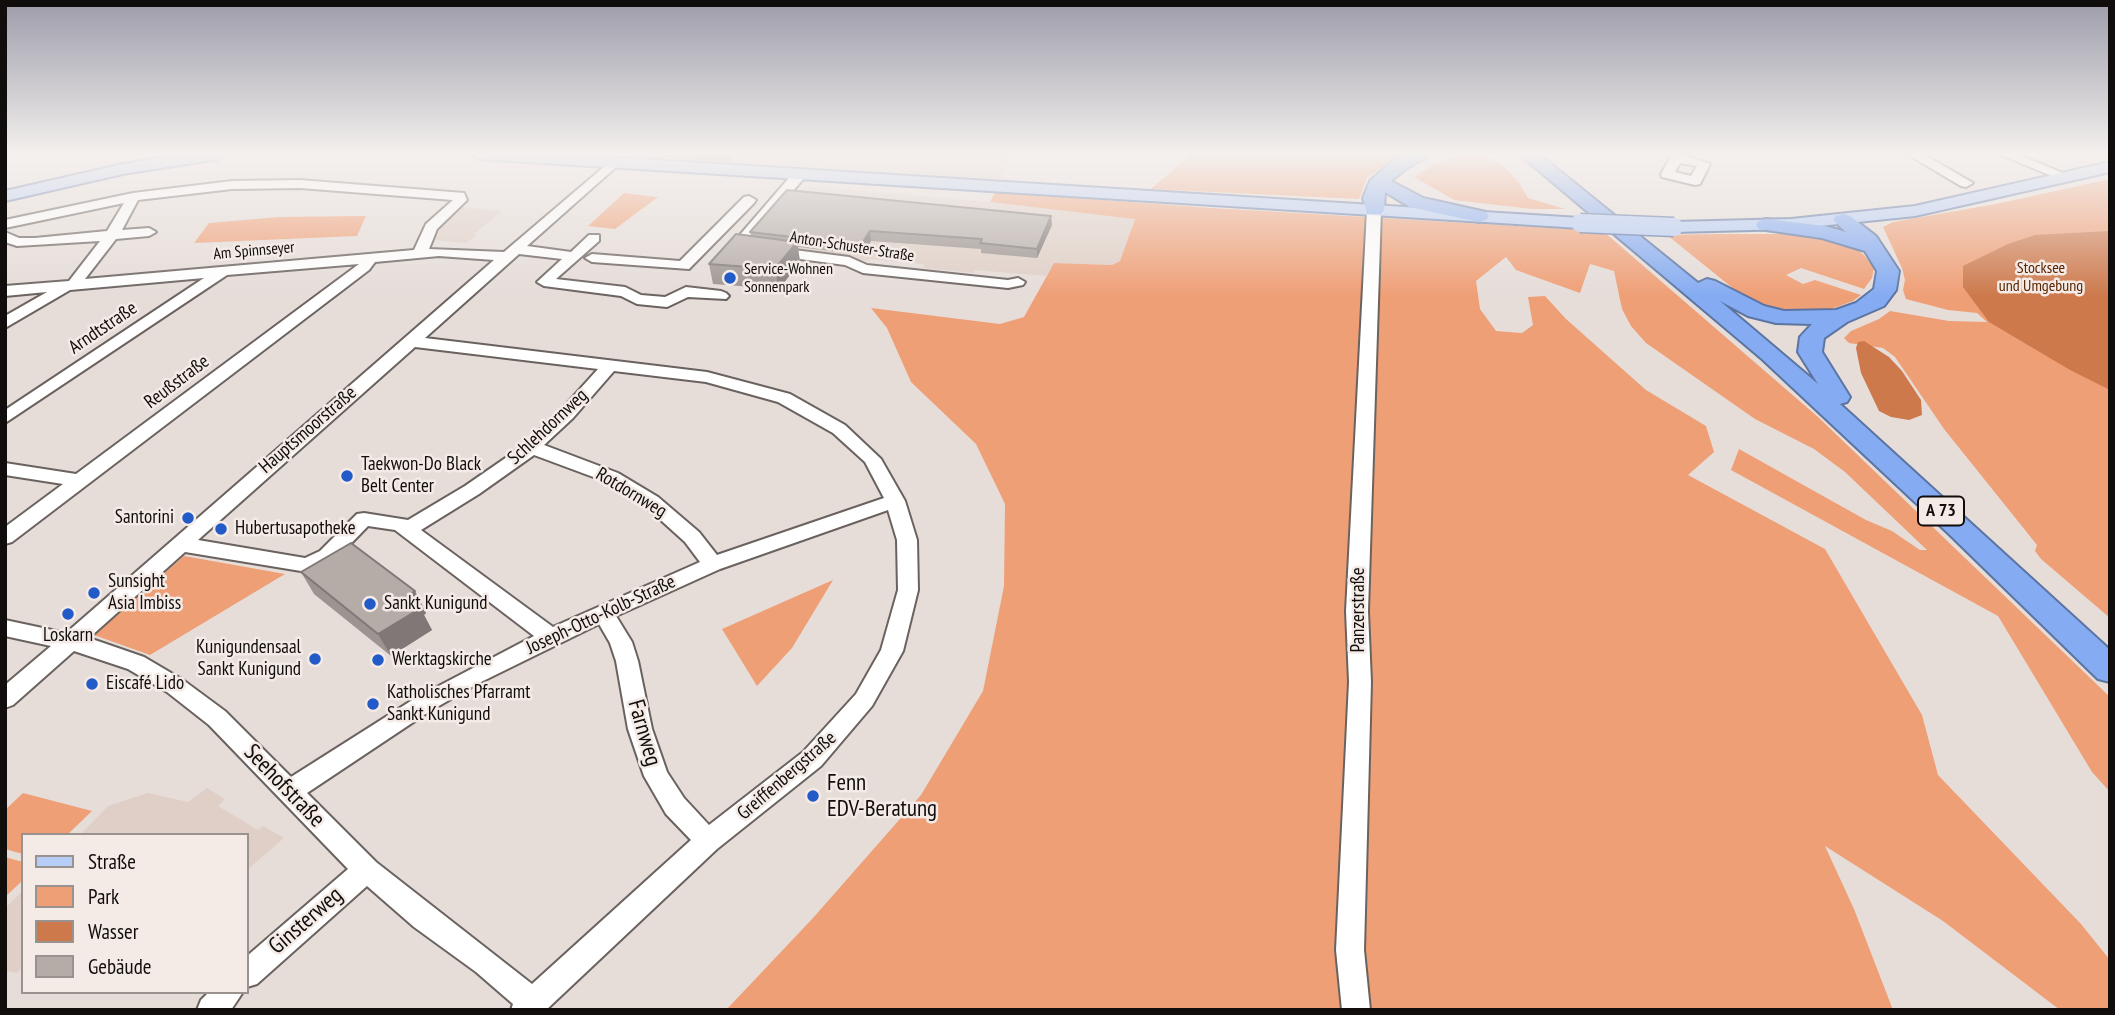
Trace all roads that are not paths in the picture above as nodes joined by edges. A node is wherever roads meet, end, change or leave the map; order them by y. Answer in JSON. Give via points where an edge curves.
{"nodes":[{"id":1,"x":113,"y":201,"type":"edge"},
{"id":2,"x":131,"y":201,"type":"edge"},
{"id":3,"x":452,"y":201,"type":"edge"},
{"id":4,"x":568,"y":201,"type":"edge"},
{"id":5,"x":748,"y":201,"type":"edge"},
{"id":6,"x":776,"y":201,"type":"edge"},
{"id":7,"x":1243,"y":201,"type":"edge"},
{"id":8,"x":1384,"y":201,"type":"edge"},
{"id":9,"x":1413,"y":201,"type":"edge"},
{"id":10,"x":1589,"y":201,"type":"edge"},
{"id":11,"x":1595,"y":201,"type":"edge"},
{"id":12,"x":1969,"y":201,"type":"edge"},
{"id":13,"x":1383,"y":210,"type":"junction"},
{"id":14,"x":1479,"y":216,"type":"junction"},
{"id":15,"x":1876,"y":216,"type":"junction"},
{"id":16,"x":1836,"y":220,"type":"junction"},
{"id":17,"x":5,"y":225,"type":"edge"},
{"id":18,"x":1766,"y":225,"type":"junction"},
{"id":19,"x":149,"y":232,"type":"dead end"},
{"id":20,"x":5,"y":236,"type":"edge"},
{"id":21,"x":112,"y":236,"type":"junction"},
{"id":22,"x":594,"y":238,"type":"dead end"},
{"id":23,"x":1871,"y":246,"type":"junction"},
{"id":24,"x":509,"y":252,"type":"junction"},
{"id":25,"x":420,"y":253,"type":"junction"},
{"id":26,"x":579,"y":257,"type":"junction"},
{"id":27,"x":371,"y":258,"type":"junction"},
{"id":28,"x":223,"y":271,"type":"junction"},
{"id":29,"x":1018,"y":282,"type":"dead end"},
{"id":30,"x":70,"y":285,"type":"junction"},
{"id":31,"x":1707,"y":286,"type":"junction"},
{"id":32,"x":5,"y":291,"type":"edge"},
{"id":33,"x":721,"y":296,"type":"dead end"},
{"id":34,"x":1839,"y":317,"type":"junction"},
{"id":35,"x":5,"y":323,"type":"edge"},
{"id":36,"x":409,"y":341,"type":"junction"},
{"id":37,"x":611,"y":364,"type":"junction"},
{"id":38,"x":1838,"y":397,"type":"junction"},
{"id":39,"x":5,"y":418,"type":"edge"},
{"id":40,"x":531,"y":447,"type":"junction"},
{"id":41,"x":5,"y":469,"type":"edge"},
{"id":42,"x":79,"y":481,"type":"junction"},
{"id":43,"x":895,"y":501,"type":"junction"},
{"id":44,"x":409,"y":528,"type":"junction"},
{"id":45,"x":5,"y":537,"type":"edge"},
{"id":46,"x":179,"y":544,"type":"junction"},
{"id":47,"x":713,"y":564,"type":"junction"},
{"id":48,"x":603,"y":612,"type":"junction"},
{"id":49,"x":5,"y":628,"type":"edge"},
{"id":50,"x":551,"y":637,"type":"junction"},
{"id":51,"x":73,"y":641,"type":"junction"},
{"id":52,"x":2110,"y":646,"type":"edge"},
{"id":53,"x":2110,"y":670,"type":"edge"},
{"id":54,"x":5,"y":699,"type":"edge"},
{"id":55,"x":290,"y":791,"type":"junction"},
{"id":56,"x":708,"y":841,"type":"junction"},
{"id":57,"x":367,"y":870,"type":"junction"},
{"id":58,"x":248,"y":973,"type":"edge"},
{"id":59,"x":227,"y":994,"type":"edge"},
{"id":60,"x":528,"y":1006,"type":"edge"},
{"id":61,"x":211,"y":1010,"type":"edge"},
{"id":62,"x":1356,"y":1010,"type":"edge"}],
"edges":[{"from":1,"to":17,"type":"street"},
{"from":2,"to":21,"type":"street"},
{"from":3,"to":25,"type":"street","via":[[436,220]]},
{"from":4,"to":24,"type":"street","name":"Hauptsmoorstraße"},
{"from":5,"to":26,"type":"street","name":"Am Spinnseyer","via":[[684,266]]},
{"from":6,"to":29,"type":"street","name":"Anton-Schuster-Straße","via":[[737,247],[849,261],[863,269]]},
{"from":7,"to":13,"type":"main road"},
{"from":8,"to":13,"type":"highway"},
{"from":9,"to":14,"type":"highway"},
{"from":10,"to":53,"type":"highway","number":"A 73","via":[[1770,354]]},
{"from":11,"to":31,"type":"highway","number":"A 73"},
{"from":12,"to":15,"type":"main road"},
{"from":13,"to":14,"type":"main road"},
{"from":13,"to":62,"type":"street","name":"Panzerstraße","via":[[1357,611],[1360,682],[1350,950]]},
{"from":14,"to":18,"type":"main road","bridge":true,"via":[[1674,227]]},
{"from":15,"to":16,"type":"main road"},
{"from":15,"to":23,"type":"highway","via":[[1868,226]]},
{"from":16,"to":18,"type":"main road"},
{"from":16,"to":23,"type":"highway"},
{"from":18,"to":23,"type":"highway","via":[[1825,232]]},
{"from":19,"to":21,"type":"street"},
{"from":20,"to":21,"type":"street","via":[[26,242]]},
{"from":21,"to":30,"type":"street"},
{"from":22,"to":26,"type":"street"},
{"from":23,"to":34,"type":"highway","via":[[1888,271],[1885,290],[1876,301]]},
{"from":24,"to":25,"type":"street","name":"Am Spinnseyer"},
{"from":24,"to":26,"type":"street","name":"Am Spinnseyer"},
{"from":24,"to":36,"type":"street","name":"Hauptsmoorstraße"},
{"from":25,"to":27,"type":"street","name":"Am Spinnseyer"},
{"from":26,"to":33,"type":"street","via":[[544,282],[667,302],[687,292]]},
{"from":27,"to":28,"type":"street","name":"Am Spinnseyer"},
{"from":27,"to":42,"type":"street","name":"Reußstraße"},
{"from":28,"to":30,"type":"street","name":"Am Spinnseyer"},
{"from":28,"to":39,"type":"street","name":"Arndtstraße"},
{"from":30,"to":32,"type":"street","name":"Am Spinnseyer"},
{"from":30,"to":35,"type":"street"},
{"from":31,"to":34,"type":"highway","via":[[1769,315],[1802,320]]},
{"from":31,"to":38,"type":"highway","number":"A 73"},
{"from":34,"to":38,"type":"highway","via":[[1816,331],[1810,352]]},
{"from":36,"to":37,"type":"street","name":"Greiffenbergstraße"},
{"from":36,"to":46,"type":"street","name":"Hauptsmoorstraße"},
{"from":37,"to":40,"type":"street","name":"Schlehdornweg","via":[[568,414]]},
{"from":37,"to":43,"type":"street","name":"Greiffenbergstraße","via":[[729,381],[785,398],[839,429],[872,458]]},
{"from":38,"to":52,"type":"highway","number":"A 73"},
{"from":40,"to":44,"type":"street","name":"Schlehdornweg"},
{"from":40,"to":47,"type":"street","name":"Rotdornweg","via":[[611,477],[651,501],[692,537]]},
{"from":41,"to":42,"type":"street"},
{"from":42,"to":45,"type":"street","name":"Reußstraße"},
{"from":43,"to":47,"type":"street","name":"Joseph-Otto-Kolb-Straße"},
{"from":43,"to":56,"type":"street","name":"Greiffenbergstraße","via":[[909,552],[908,590],[881,674],[864,701],[812,759]]},
{"from":44,"to":46,"type":"street","via":[[365,519],[327,556],[307,565]]},
{"from":44,"to":50,"type":"street"},
{"from":46,"to":51,"type":"street","name":"Hauptsmoorstraße"},
{"from":47,"to":48,"type":"street","name":"Joseph-Otto-Kolb-Straße"},
{"from":48,"to":50,"type":"street","name":"Joseph-Otto-Kolb-Straße"},
{"from":48,"to":56,"type":"street","name":"Farnweg","via":[[621,642],[640,729],[656,776],[675,806]]},
{"from":49,"to":51,"type":"street","name":"Seehofstraße"},
{"from":50,"to":55,"type":"street","name":"Joseph-Otto-Kolb-Straße","via":[[422,705]]},
{"from":51,"to":54,"type":"street","name":"Hauptsmoorstraße"},
{"from":51,"to":55,"type":"street","name":"Seehofstraße","via":[[136,663],[175,686],[217,718]]},
{"from":55,"to":57,"type":"street","name":"Seehofstraße"},
{"from":56,"to":60,"type":"street","name":"Greiffenbergstraße"},
{"from":57,"to":58,"type":"street","name":"Ginsterweg"},
{"from":57,"to":60,"type":"street","name":"Seehofstraße","via":[[486,964]]},
{"from":59,"to":61,"type":"street"}]}
